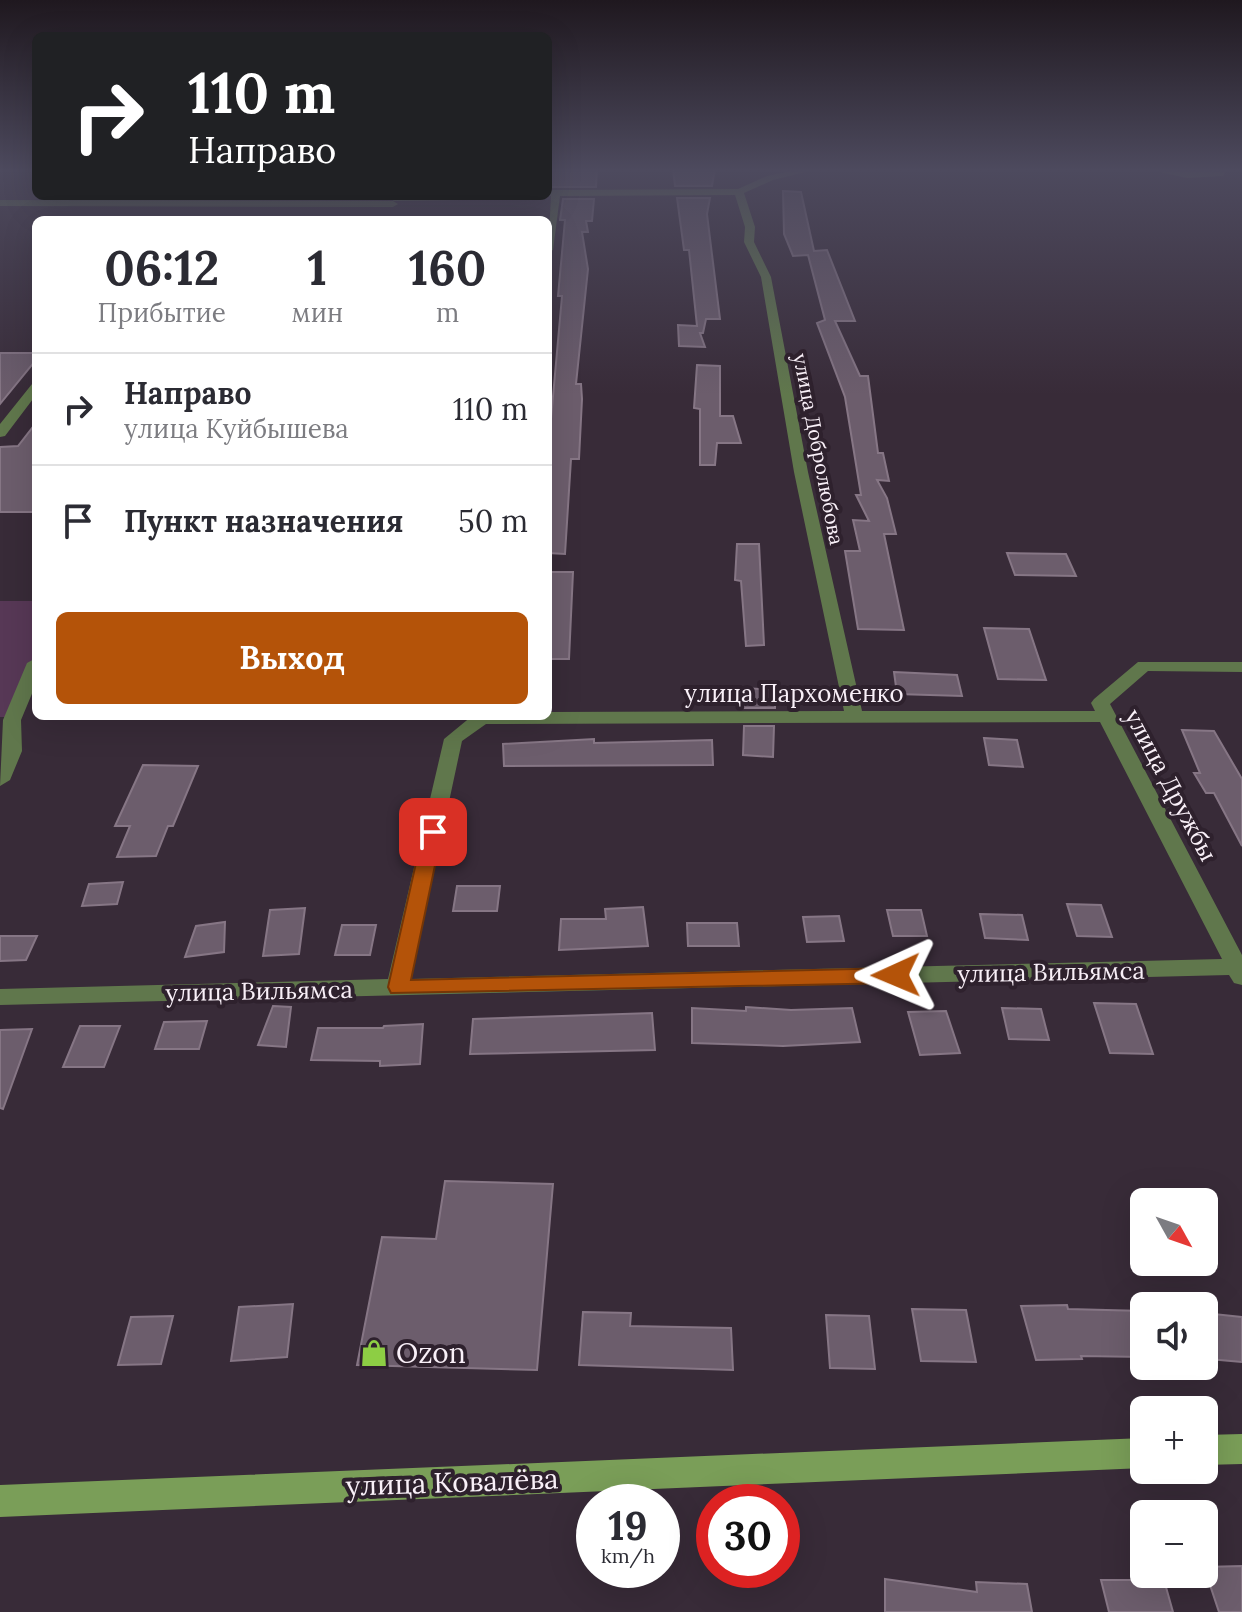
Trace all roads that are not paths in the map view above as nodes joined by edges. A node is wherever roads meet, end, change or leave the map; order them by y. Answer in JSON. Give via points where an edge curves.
{"nodes":[{"id":1,"x":750,"y":244,"type":"edge"},
{"id":2,"x":32,"y":392,"type":"edge"},
{"id":3,"x":0,"y":433,"type":"edge"},
{"id":4,"x":1242,"y":667,"type":"edge"},
{"id":5,"x":32,"y":670,"type":"edge"},
{"id":6,"x":1102,"y":709,"type":"junction"},
{"id":7,"x":552,"y":717,"type":"edge"},
{"id":8,"x":854,"y":717,"type":"junction"},
{"id":9,"x":6,"y":719,"type":"edge"},
{"id":10,"x":480,"y":720,"type":"edge"},
{"id":11,"x":0,"y":780,"type":"edge"},
{"id":12,"x":1240,"y":972,"type":"edge"},
{"id":13,"x":398,"y":987,"type":"junction"},
{"id":14,"x":0,"y":997,"type":"edge"},
{"id":15,"x":1242,"y":1449,"type":"edge"},
{"id":16,"x":1218,"y":1450,"type":"edge"},
{"id":17,"x":1130,"y":1454,"type":"edge"},
{"id":18,"x":0,"y":1501,"type":"edge"}],
"edges":[{"from":1,"to":8,"type":"street","name":"улица Добролюбова","via":[[766,277]]},
{"from":2,"to":3,"type":"street"},
{"from":4,"to":6,"type":"street","via":[[1144,666]]},
{"from":5,"to":9,"type":"street"},
{"from":6,"to":8,"type":"street","name":"улица Пархоменко"},
{"from":6,"to":12,"type":"street","name":"улица Дружбы"},
{"from":7,"to":8,"type":"street","name":"улица Пархоменко"},
{"from":9,"to":11,"type":"street","via":[[12,751]]},
{"from":10,"to":13,"type":"street","via":[[453,739]]},
{"from":12,"to":13,"type":"street","name":"улица Вильямса"},
{"from":13,"to":14,"type":"street","name":"улица Вильямса"},
{"from":15,"to":16,"type":"street"},
{"from":17,"to":18,"type":"street","name":"улица Ковалёва"}]}
